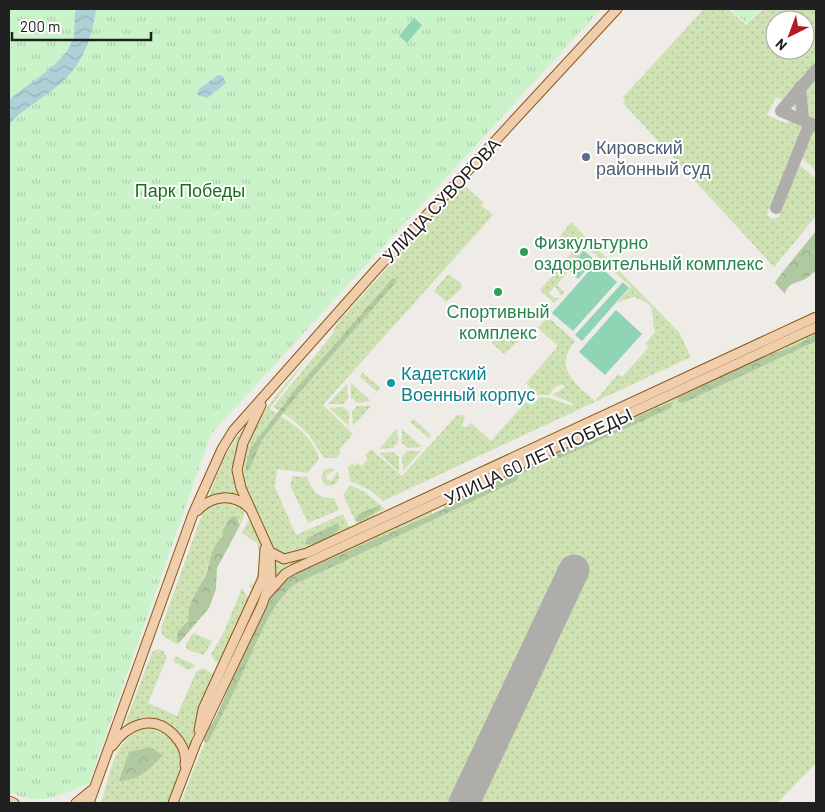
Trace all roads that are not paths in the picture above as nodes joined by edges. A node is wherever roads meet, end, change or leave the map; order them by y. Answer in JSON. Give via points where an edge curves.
{"nodes":[{"id":1,"x":617,"y":9,"type":"edge"},
{"id":2,"x":816,"y":317,"type":"edge"},
{"id":3,"x":816,"y":327,"type":"edge"},
{"id":4,"x":689,"y":381,"type":"junction"},
{"id":5,"x":268,"y":394,"type":"junction"},
{"id":6,"x":250,"y":510,"type":"junction"},
{"id":7,"x":193,"y":514,"type":"junction"},
{"id":8,"x":264,"y":541,"type":"junction"},
{"id":9,"x":346,"y":541,"type":"junction"},
{"id":10,"x":270,"y":552,"type":"junction"},
{"id":11,"x":267,"y":594,"type":"junction"},
{"id":12,"x":196,"y":743,"type":"junction"},
{"id":13,"x":106,"y":753,"type":"junction"},
{"id":14,"x":183,"y":778,"type":"junction"},
{"id":15,"x":94,"y":788,"type":"junction"},
{"id":16,"x":9,"y":801,"type":"edge"},
{"id":17,"x":14,"y":803,"type":"edge"},
{"id":18,"x":76,"y":803,"type":"edge"},
{"id":19,"x":89,"y":803,"type":"edge"},
{"id":20,"x":173,"y":803,"type":"edge"}],
"edges":[{"from":1,"to":5,"type":"main road","name":"УЛИЦА СУВОРОВА","via":[[374,272]]},
{"from":2,"to":4,"type":"main road","name":"УЛИЦА 60 ЛЕТ ПОБЕДЫ"},
{"from":3,"to":4,"type":"main road","name":"УЛИЦА 60 ЛЕТ ПОБЕДЫ"},
{"from":4,"to":9,"type":"main road","name":"УЛИЦА 60 ЛЕТ ПОБЕДЫ"},
{"from":5,"to":6,"type":"main road","via":[[251,423],[238,460],[239,480]]},
{"from":5,"to":7,"type":"main road","via":[[222,449]]},
{"from":6,"to":7,"type":"main road","via":[[237,498],[219,498],[208,501]]},
{"from":6,"to":8,"type":"main road"},
{"from":7,"to":13,"type":"main road"},
{"from":8,"to":10,"type":"main road"},
{"from":8,"to":12,"type":"main road","via":[[263,578],[203,709]]},
{"from":9,"to":10,"type":"main road","name":"УЛИЦА 60 ЛЕТ ПОБЕДЫ","via":[[291,558]]},
{"from":9,"to":11,"type":"main road","name":"УЛИЦА 60 ЛЕТ ПОБЕДЫ","via":[[285,574]]},
{"from":10,"to":11,"type":"main road","via":[[272,571]]},
{"from":11,"to":12,"type":"main road"},
{"from":12,"to":14,"type":"main road"},
{"from":13,"to":14,"type":"main road","via":[[124,732],[136,725],[156,723],[167,728],[184,748]]},
{"from":13,"to":15,"type":"main road"},
{"from":14,"to":20,"type":"main road"},
{"from":15,"to":18,"type":"main road"},
{"from":15,"to":19,"type":"main road"},
{"from":16,"to":17,"type":"main road"}]}
